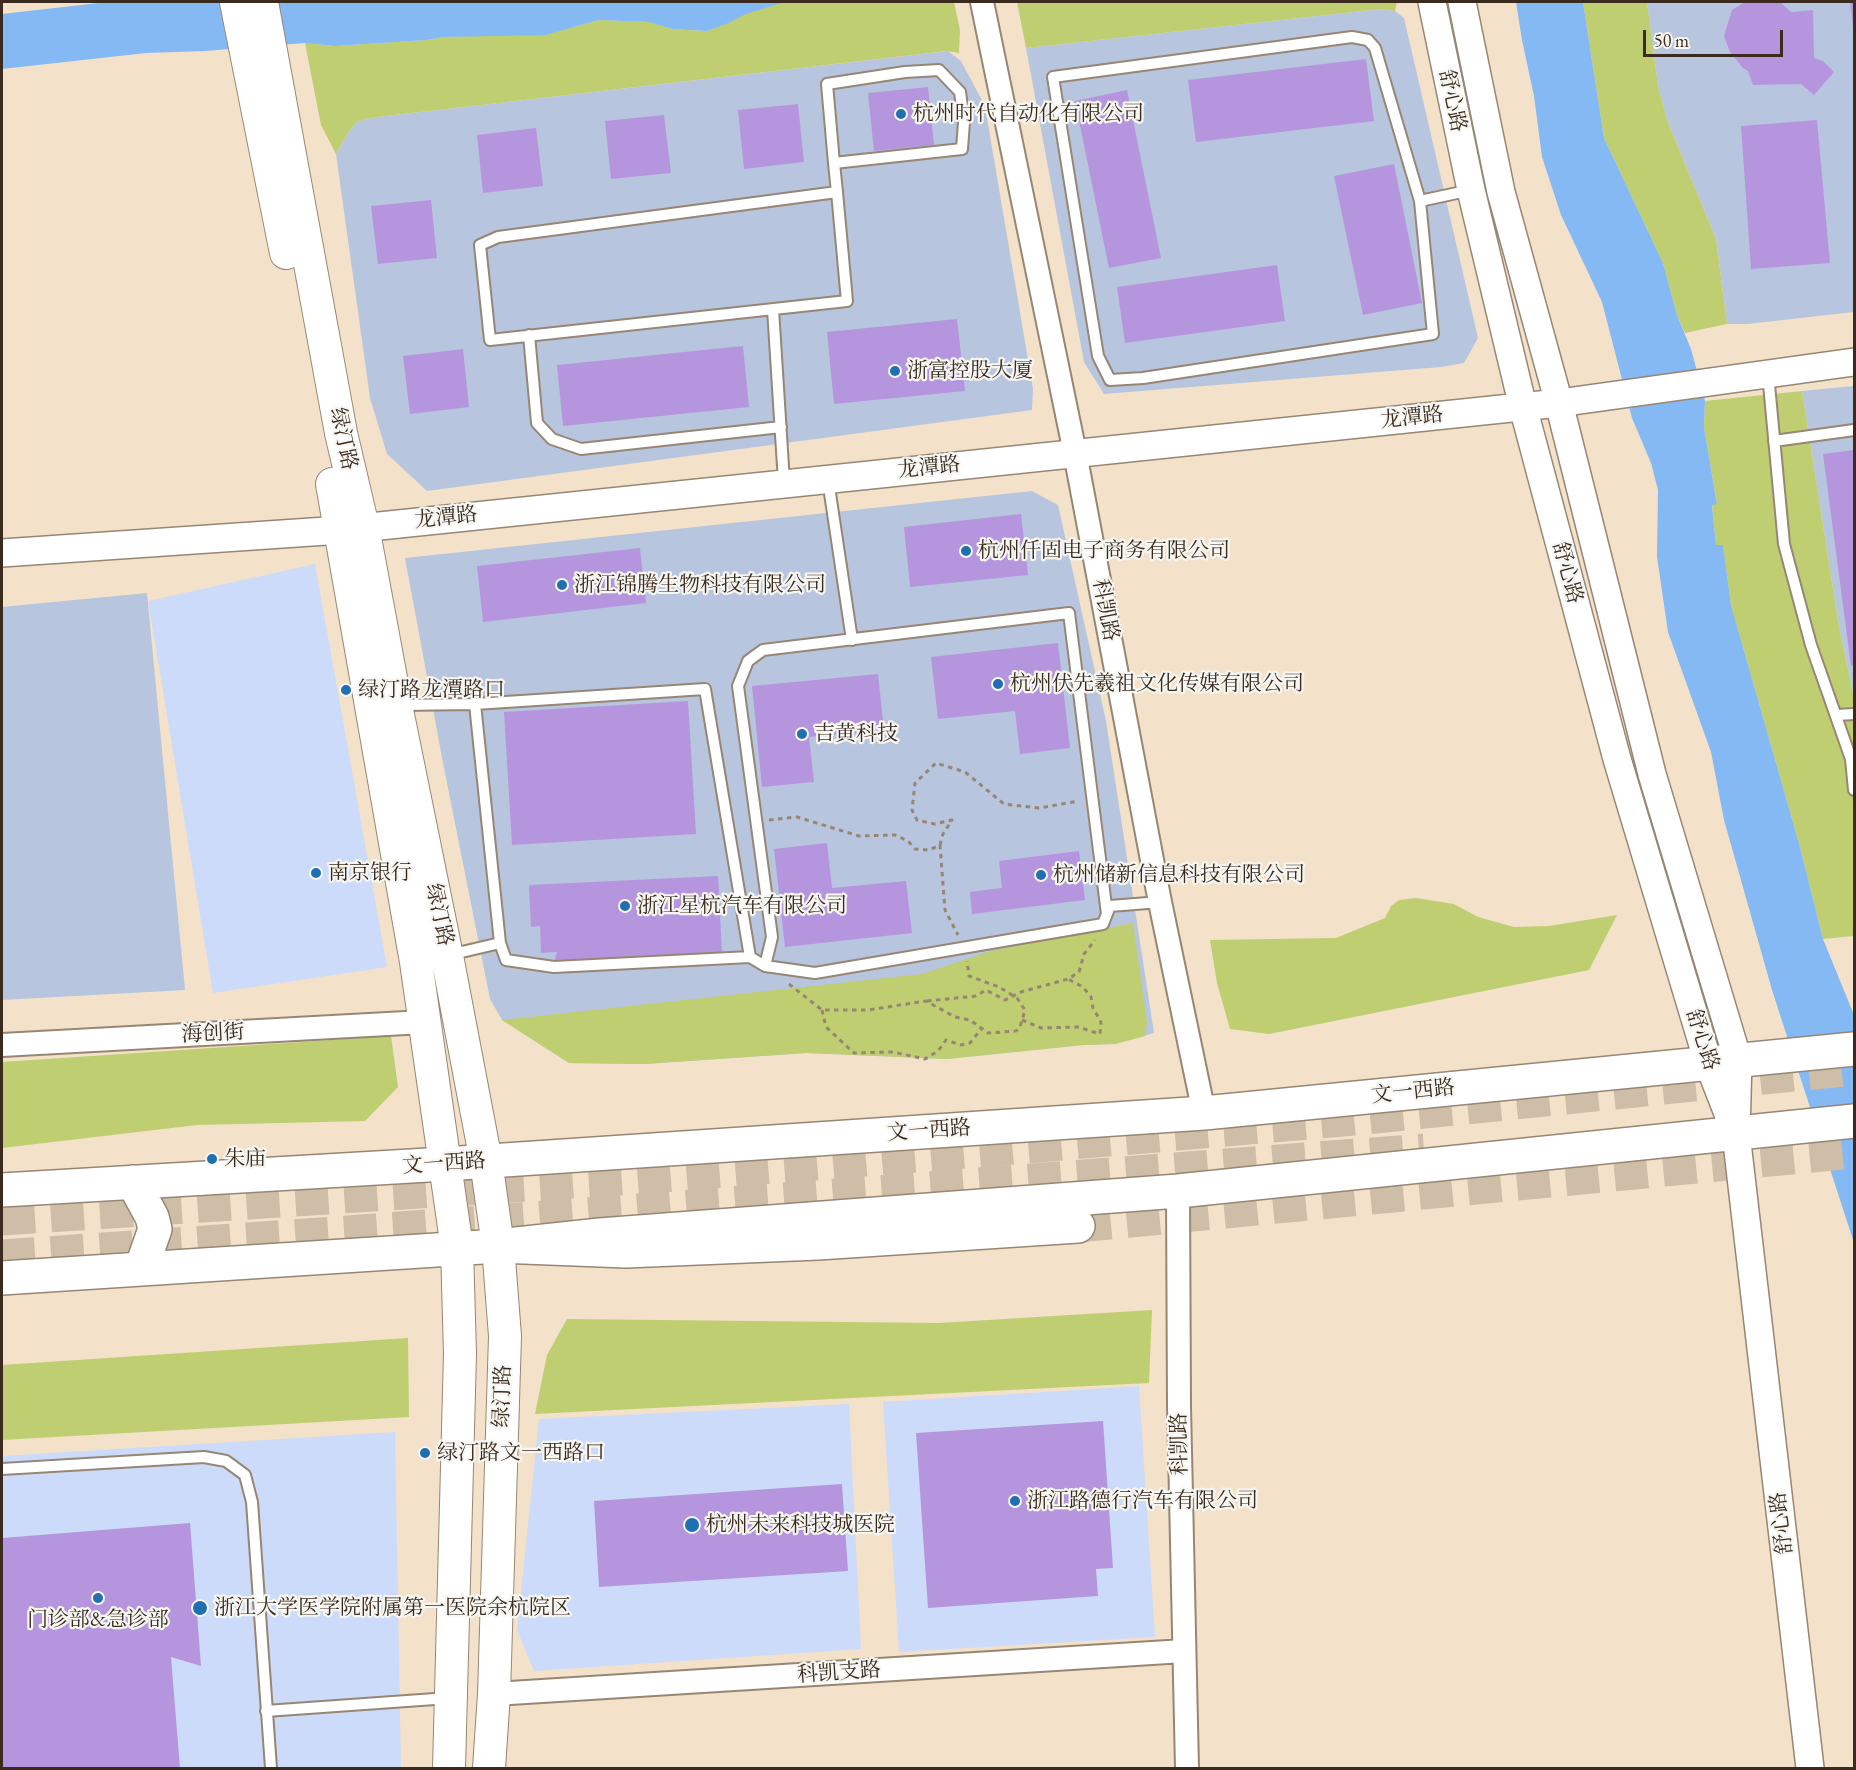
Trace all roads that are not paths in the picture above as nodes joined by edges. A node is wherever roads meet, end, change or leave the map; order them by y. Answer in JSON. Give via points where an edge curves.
{"nodes":[{"id":1,"x":236,"y":2,"type":"edge"},
{"id":2,"x":262,"y":2,"type":"edge"},
{"id":3,"x":982,"y":2,"type":"edge"},
{"id":4,"x":1432,"y":2,"type":"edge"},
{"id":5,"x":1461,"y":2,"type":"edge"},
{"id":6,"x":259,"y":54,"type":"junction"},
{"id":7,"x":834,"y":163,"type":"junction"},
{"id":8,"x":1471,"y":190,"type":"junction"},
{"id":9,"x":837,"y":192,"type":"junction"},
{"id":10,"x":1420,"y":201,"type":"junction"},
{"id":11,"x":773,"y":309,"type":"junction"},
{"id":12,"x":529,"y":335,"type":"junction"},
{"id":13,"x":1854,"y":362,"type":"edge"},
{"id":14,"x":1767,"y":374,"type":"junction"},
{"id":15,"x":1558,"y":403,"type":"junction"},
{"id":16,"x":1523,"y":407,"type":"junction"},
{"id":17,"x":781,"y":427,"type":"junction"},
{"id":18,"x":1854,"y":430,"type":"edge"},
{"id":19,"x":1774,"y":441,"type":"junction"},
{"id":20,"x":1075,"y":453,"type":"junction"},
{"id":21,"x":828,"y":479,"type":"junction"},
{"id":22,"x":784,"y":484,"type":"junction"},
{"id":23,"x":352,"y":528,"type":"junction"},
{"id":24,"x":2,"y":553,"type":"edge"},
{"id":25,"x":852,"y":640,"type":"junction"},
{"id":26,"x":475,"y":704,"type":"junction"},
{"id":27,"x":396,"y":705,"type":"junction"},
{"id":28,"x":1854,"y":714,"type":"edge"},
{"id":29,"x":1837,"y":715,"type":"junction"},
{"id":30,"x":1854,"y":790,"type":"edge"},
{"id":31,"x":1160,"y":902,"type":"junction"},
{"id":32,"x":1105,"y":919,"type":"junction"},
{"id":33,"x":500,"y":943,"type":"junction"},
{"id":34,"x":447,"y":956,"type":"junction"},
{"id":35,"x":758,"y":962,"type":"junction"},
{"id":36,"x":424,"y":1022,"type":"junction"},
{"id":37,"x":2,"y":1045,"type":"edge"},
{"id":38,"x":1854,"y":1049,"type":"edge"},
{"id":39,"x":1723,"y":1061,"type":"junction"},
{"id":40,"x":1204,"y":1113,"type":"junction"},
{"id":41,"x":1854,"y":1121,"type":"edge"},
{"id":42,"x":1737,"y":1134,"type":"junction"},
{"id":43,"x":486,"y":1161,"type":"junction"},
{"id":44,"x":445,"y":1164,"type":"junction"},
{"id":45,"x":133,"y":1182,"type":"junction"},
{"id":46,"x":2,"y":1190,"type":"edge"},
{"id":47,"x":1178,"y":1191,"type":"junction"},
{"id":48,"x":1078,"y":1226,"type":"tunnel mouth"},
{"id":49,"x":498,"y":1246,"type":"junction"},
{"id":50,"x":457,"y":1248,"type":"junction"},
{"id":51,"x":141,"y":1269,"type":"junction"},
{"id":52,"x":2,"y":1278,"type":"edge"},
{"id":53,"x":2,"y":1469,"type":"edge"},
{"id":54,"x":1184,"y":1651,"type":"junction"},
{"id":55,"x":494,"y":1694,"type":"junction"},
{"id":56,"x":449,"y":1698,"type":"junction"},
{"id":57,"x":266,"y":1711,"type":"junction"},
{"id":58,"x":271,"y":1768,"type":"edge"},
{"id":59,"x":449,"y":1768,"type":"edge"},
{"id":60,"x":489,"y":1768,"type":"edge"},
{"id":61,"x":1186,"y":1768,"type":"edge"},
{"id":62,"x":1810,"y":1768,"type":"edge"}],
"edges":[{"from":1,"to":6,"type":"main road","name":"绿汀路"},
{"from":2,"to":6,"type":"main road","name":"绿汀路"},
{"from":3,"to":20,"type":"street","name":"科凯路"},
{"from":4,"to":8,"type":"street","name":"舒心路"},
{"from":5,"to":15,"type":"street","name":"舒心路","via":[[1501,192]]},
{"from":6,"to":23,"type":"main road","name":"绿汀路","via":[[341,433]]},
{"from":7,"to":7,"type":"lane","via":[[827,84],[939,70],[960,92],[962,149]]},
{"from":7,"to":9,"type":"lane"},
{"from":8,"to":10,"type":"lane"},
{"from":8,"to":16,"type":"street","name":"舒心路"},
{"from":9,"to":11,"type":"lane","via":[[848,301]]},
{"from":9,"to":12,"type":"lane","via":[[498,237],[480,245],[490,340]]},
{"from":10,"to":10,"type":"lane","via":[[1375,48],[1368,40],[1352,37],[1053,77],[1098,356],[1110,380],[1433,333]]},
{"from":11,"to":12,"type":"lane"},
{"from":11,"to":17,"type":"lane"},
{"from":12,"to":17,"type":"lane","via":[[537,423],[552,439],[581,449]]},
{"from":13,"to":14,"type":"street","name":"龙潭路"},
{"from":14,"to":15,"type":"street","name":"龙潭路"},
{"from":14,"to":19,"type":"lane"},
{"from":15,"to":16,"type":"street","name":"龙潭路"},
{"from":15,"to":39,"type":"street","name":"舒心路"},
{"from":16,"to":20,"type":"street","name":"龙潭路"},
{"from":16,"to":39,"type":"street","name":"舒心路","via":[[1617,759]]},
{"from":17,"to":22,"type":"lane"},
{"from":18,"to":19,"type":"lane"},
{"from":19,"to":29,"type":"lane","via":[[1784,544],[1811,645]]},
{"from":20,"to":21,"type":"street","name":"龙潭路"},
{"from":20,"to":31,"type":"street","name":"科凯路"},
{"from":21,"to":22,"type":"street","name":"龙潭路"},
{"from":21,"to":25,"type":"lane"},
{"from":22,"to":23,"type":"street","name":"龙潭路"},
{"from":23,"to":24,"type":"street","name":"龙潭路"},
{"from":23,"to":27,"type":"main road","name":"绿汀路"},
{"from":23,"to":36,"type":"main road","name":"绿汀路"},
{"from":25,"to":32,"type":"lane","via":[[1069,613]]},
{"from":25,"to":35,"type":"lane","via":[[763,650],[748,661],[738,686],[772,937]]},
{"from":26,"to":27,"type":"lane"},
{"from":26,"to":33,"type":"lane"},
{"from":26,"to":35,"type":"lane","via":[[705,689]]},
{"from":27,"to":34,"type":"main road","name":"绿汀路"},
{"from":28,"to":29,"type":"lane"},
{"from":29,"to":30,"type":"lane","via":[[1851,759]]},
{"from":31,"to":32,"type":"lane","via":[[1110,906]]},
{"from":31,"to":40,"type":"street","name":"科凯路"},
{"from":32,"to":35,"type":"lane","via":[[814,973]]},
{"from":33,"to":34,"type":"lane"},
{"from":33,"to":35,"type":"lane","via":[[506,960],[554,967]]},
{"from":34,"to":43,"type":"main road","name":"绿汀路"},
{"from":36,"to":37,"type":"street","name":"海创街"},
{"from":36,"to":44,"type":"main road","name":"绿汀路"},
{"from":38,"to":39,"type":"main road","name":"文一西路"},
{"from":39,"to":40,"type":"main road","name":"文一西路"},
{"from":39,"to":42,"type":"street","name":"舒心路"},
{"from":40,"to":43,"type":"main road","name":"文一西路"},
{"from":41,"to":42,"type":"main road"},
{"from":42,"to":47,"type":"main road"},
{"from":42,"to":62,"type":"street","name":"舒心路"},
{"from":43,"to":44,"type":"main road","name":"文一西路"},
{"from":43,"to":49,"type":"main road","name":"绿汀路"},
{"from":44,"to":45,"type":"main road","name":"文一西路"},
{"from":44,"to":50,"type":"main road","name":"绿汀路"},
{"from":45,"to":46,"type":"main road","name":"文一西路"},
{"from":45,"to":51,"type":"main road","via":[[155,1229]]},
{"from":47,"to":49,"type":"main road"},
{"from":47,"to":54,"type":"street","name":"科凯路"},
{"from":48,"to":49,"type":"main road","via":[[626,1251]]},
{"from":49,"to":50,"type":"main road"},
{"from":49,"to":55,"type":"main road","name":"绿汀路","via":[[505,1336]]},
{"from":50,"to":51,"type":"main road"},
{"from":50,"to":56,"type":"main road","name":"绿汀路","via":[[460,1354]]},
{"from":51,"to":52,"type":"main road"},
{"from":53,"to":57,"type":"lane","via":[[204,1457],[226,1461],[245,1475],[252,1502]]},
{"from":54,"to":55,"type":"street","name":"科凯支路"},
{"from":54,"to":61,"type":"street","name":"科凯路"},
{"from":55,"to":60,"type":"main road","name":"绿汀路"},
{"from":56,"to":57,"type":"lane"},
{"from":56,"to":59,"type":"main road","name":"绿汀路"},
{"from":57,"to":58,"type":"lane"}]}
